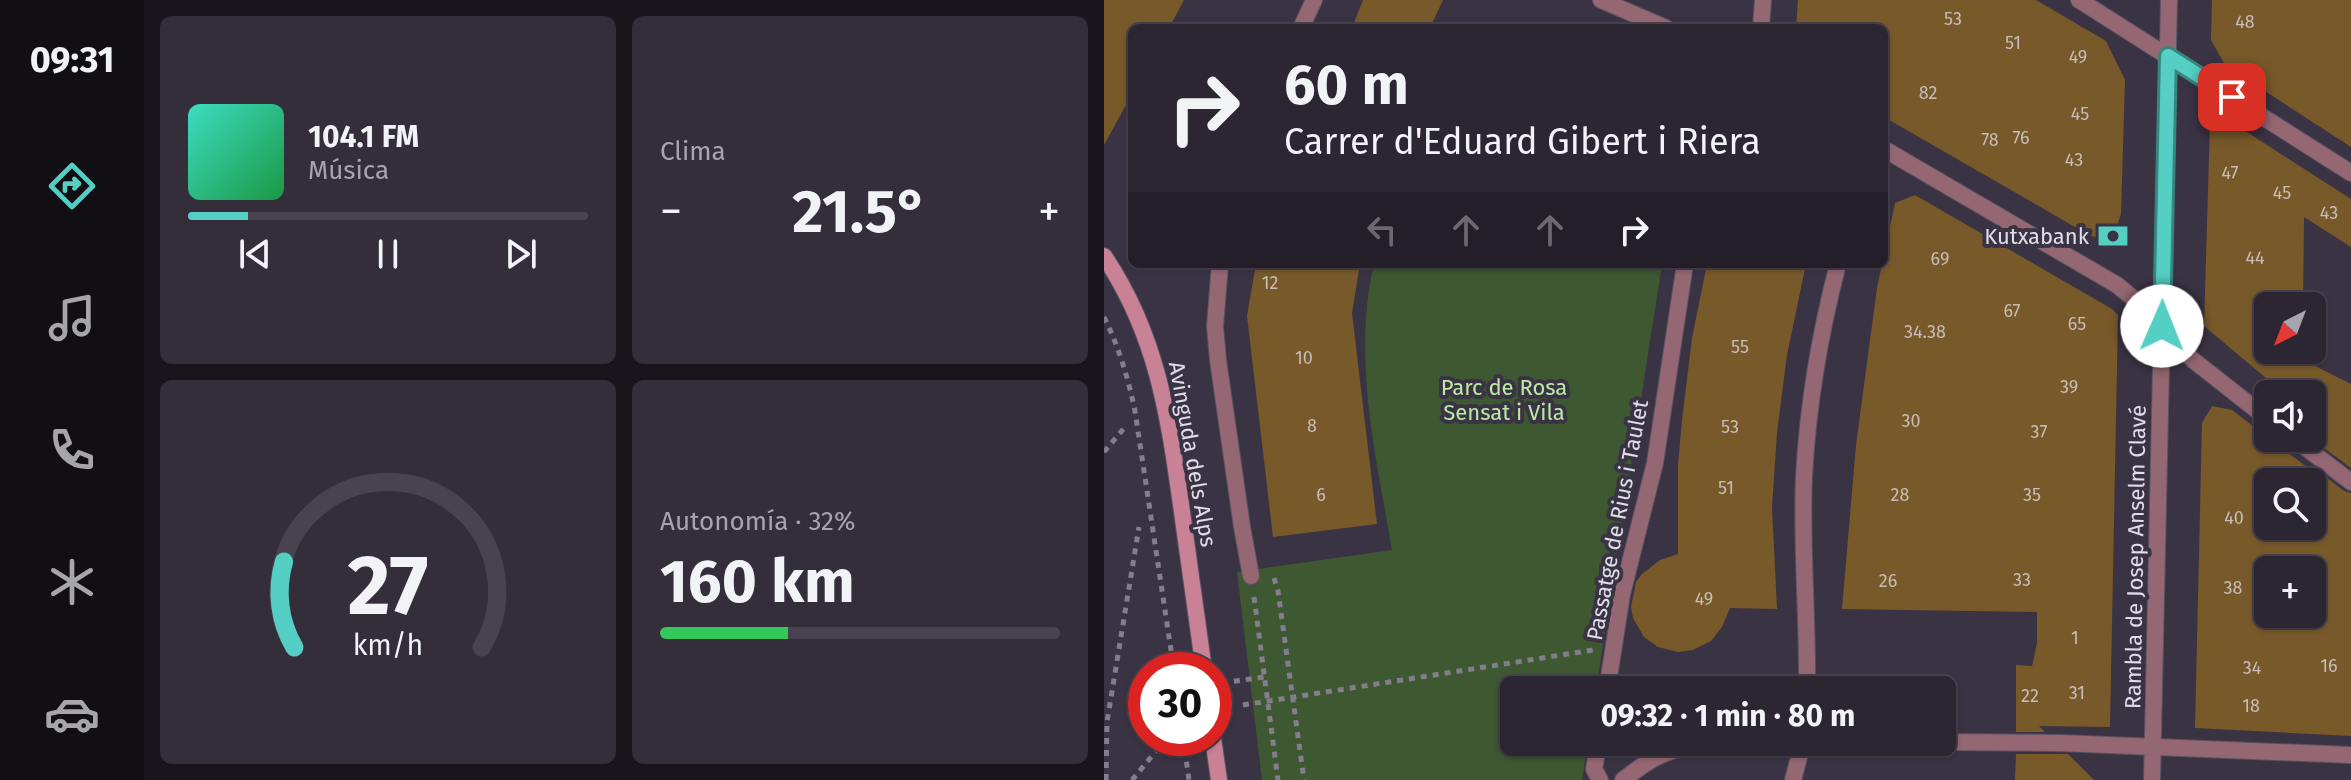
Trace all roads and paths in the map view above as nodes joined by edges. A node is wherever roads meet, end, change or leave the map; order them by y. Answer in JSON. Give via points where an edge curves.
{"nodes":[{"id":1,"x":1314,"y":0,"type":"edge"},
{"id":2,"x":1601,"y":0,"type":"edge"},
{"id":3,"x":1763,"y":0,"type":"edge"},
{"id":4,"x":2079,"y":0,"type":"edge"},
{"id":5,"x":2169,"y":0,"type":"edge"},
{"id":6,"x":1303,"y":24,"type":"edge"},
{"id":7,"x":1657,"y":24,"type":"edge"},
{"id":8,"x":1761,"y":24,"type":"edge"},
{"id":9,"x":2168,"y":56,"type":"junction"},
{"id":10,"x":1888,"y":151,"type":"edge"},
{"id":11,"x":2351,"y":173,"type":"edge"},
{"id":12,"x":1104,"y":256,"type":"edge"},
{"id":13,"x":1220,"y":268,"type":"edge"},
{"id":14,"x":1684,"y":268,"type":"edge"},
{"id":15,"x":1837,"y":268,"type":"edge"},
{"id":16,"x":1104,"y":317,"type":"edge"},
{"id":17,"x":2162,"y":326,"type":"junction"},
{"id":18,"x":2254,"y":408,"type":"edge"},
{"id":19,"x":1125,"y":427,"type":"dead end"},
{"id":20,"x":1104,"y":452,"type":"edge"},
{"id":21,"x":2311,"y":452,"type":"edge"},
{"id":22,"x":2351,"y":482,"type":"edge"},
{"id":23,"x":1139,"y":527,"type":"dead end"},
{"id":24,"x":1271,"y":569,"type":"dead end"},
{"id":25,"x":1251,"y":576,"type":"joint"},
{"id":26,"x":1614,"y":647,"type":"junction"},
{"id":27,"x":1171,"y":652,"type":"edge"},
{"id":28,"x":1201,"y":652,"type":"edge"},
{"id":29,"x":1609,"y":676,"type":"edge"},
{"id":30,"x":1807,"y":676,"type":"edge"},
{"id":31,"x":1264,"y":677,"type":"junction"},
{"id":32,"x":1232,"y":681,"type":"edge"},
{"id":33,"x":1292,"y":697,"type":"junction"},
{"id":34,"x":1268,"y":701,"type":"junction"},
{"id":35,"x":1243,"y":705,"type":"dead end"},
{"id":36,"x":1956,"y":742,"type":"edge"},
{"id":37,"x":2153,"y":747,"type":"junction"},
{"id":38,"x":2351,"y":755,"type":"edge"},
{"id":39,"x":1152,"y":756,"type":"edge"},
{"id":40,"x":1186,"y":756,"type":"edge"},
{"id":41,"x":1216,"y":756,"type":"edge"},
{"id":42,"x":1596,"y":756,"type":"edge"},
{"id":43,"x":1660,"y":756,"type":"edge"},
{"id":44,"x":1799,"y":756,"type":"edge"},
{"id":45,"x":1106,"y":780,"type":"edge"},
{"id":46,"x":1132,"y":780,"type":"edge"},
{"id":47,"x":1189,"y":780,"type":"edge"},
{"id":48,"x":1219,"y":780,"type":"edge"},
{"id":49,"x":1278,"y":780,"type":"edge"},
{"id":50,"x":1304,"y":780,"type":"edge"},
{"id":51,"x":1600,"y":780,"type":"edge"},
{"id":52,"x":1623,"y":780,"type":"edge"},
{"id":53,"x":1793,"y":780,"type":"edge"},
{"id":54,"x":2152,"y":780,"type":"edge"}],
"edges":[{"from":1,"to":6,"type":"street"},
{"from":2,"to":7,"type":"street"},
{"from":3,"to":8,"type":"street"},
{"from":4,"to":9,"type":"street"},
{"from":5,"to":9,"type":"street","name":"Rambla de Josep Anselm Clavé"},
{"from":9,"to":11,"type":"street"},
{"from":9,"to":17,"type":"street","name":"Rambla de Josep Anselm Clavé"},
{"from":10,"to":17,"type":"street","via":[[2117,285]]},
{"from":12,"to":28,"type":"street","name":"Avinguda dels Alps","via":[[1141,322],[1162,388]]},
{"from":13,"to":25,"type":"street","via":[[1218,360]]},
{"from":14,"to":26,"type":"street","name":"Passatge de Rius i Taulet","via":[[1655,463]]},
{"from":15,"to":30,"type":"street","via":[[1815,373],[1804,476]]},
{"from":16,"to":27,"type":"path","via":[[1135,411]]},
{"from":17,"to":18,"type":"street","via":[[2193,360]]},
{"from":17,"to":37,"type":"street","name":"Rambla de Josep Anselm Clavé"},
{"from":19,"to":20,"type":"path"},
{"from":21,"to":22,"type":"street"},
{"from":23,"to":45,"type":"path","via":[[1107,722]]},
{"from":24,"to":33,"type":"path"},
{"from":25,"to":31,"type":"path"},
{"from":26,"to":29,"type":"street","name":"Passatge de Rius i Taulet"},
{"from":26,"to":33,"type":"path"},
{"from":31,"to":32,"type":"path"},
{"from":31,"to":34,"type":"path"},
{"from":33,"to":34,"type":"path"},
{"from":33,"to":50,"type":"path"},
{"from":34,"to":35,"type":"path"},
{"from":34,"to":49,"type":"path"},
{"from":36,"to":37,"type":"street"},
{"from":37,"to":38,"type":"street"},
{"from":37,"to":54,"type":"street","name":"Rambla de Josep Anselm Clavé"},
{"from":39,"to":46,"type":"path"},
{"from":40,"to":47,"type":"path"},
{"from":41,"to":48,"type":"street"},
{"from":42,"to":51,"type":"street","via":[[1594,769]]},
{"from":43,"to":52,"type":"street"},
{"from":44,"to":53,"type":"street"}]}
